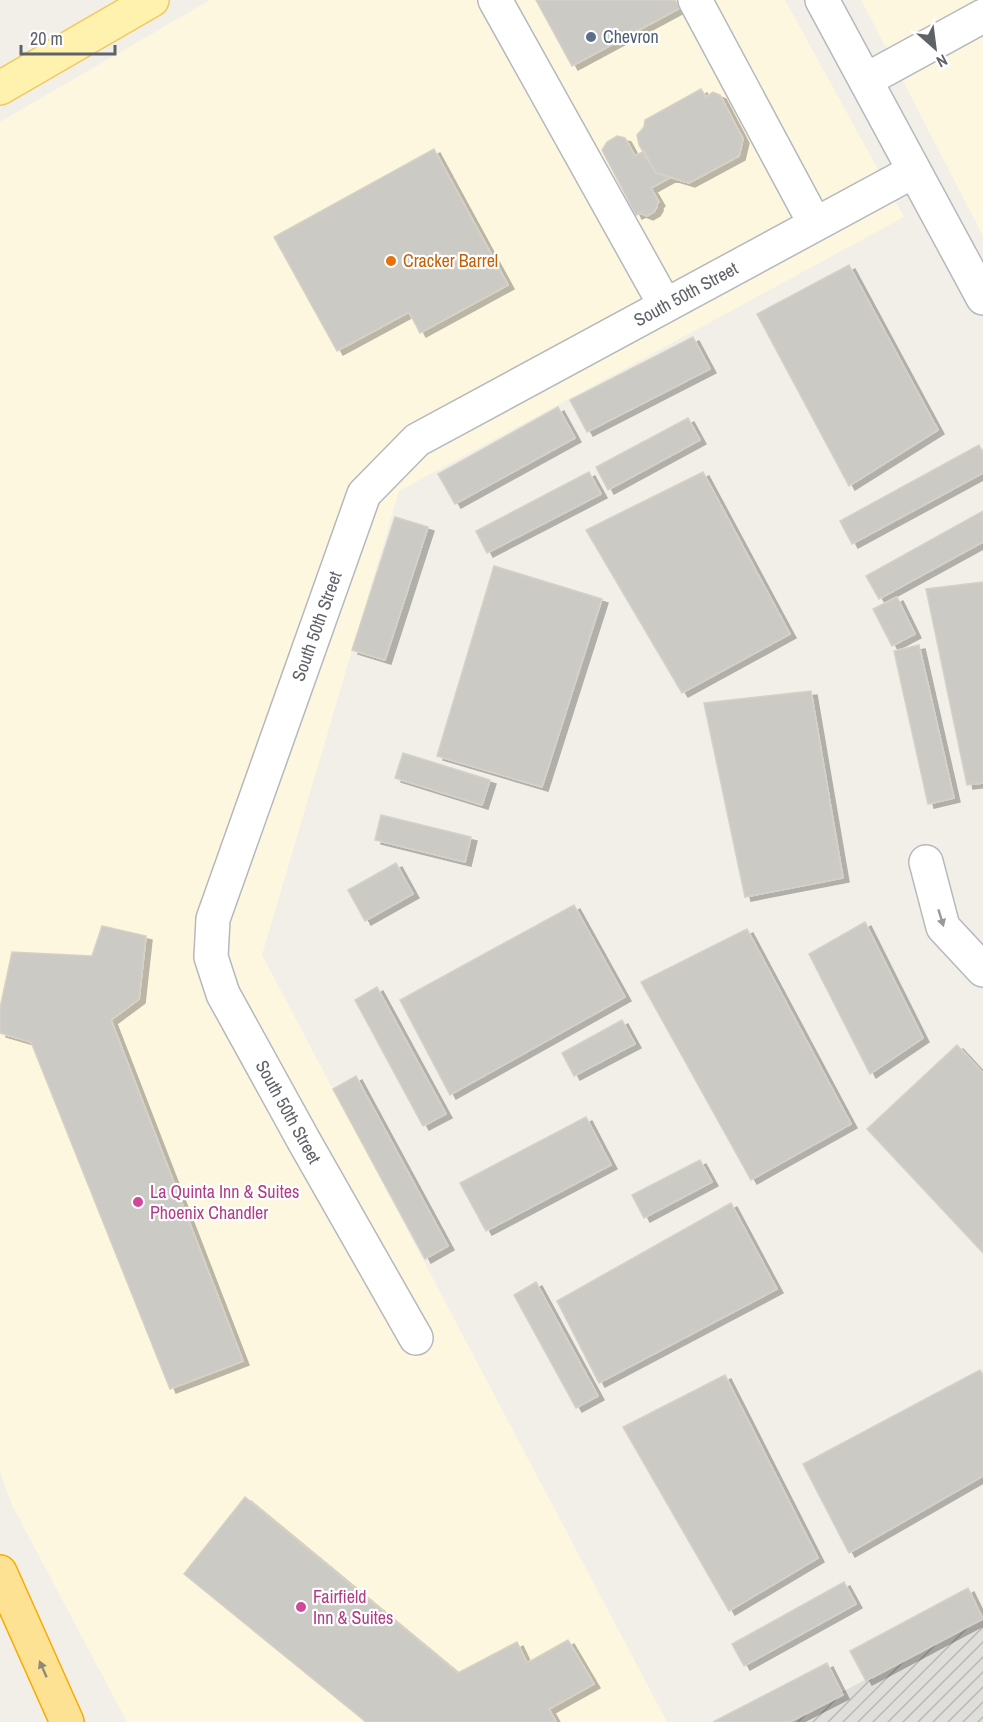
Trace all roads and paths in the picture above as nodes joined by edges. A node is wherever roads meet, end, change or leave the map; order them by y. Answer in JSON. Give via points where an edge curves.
{"nodes":[{"id":1,"x":152,"y":0,"type":"edge"},
{"id":2,"x":495,"y":0,"type":"edge"},
{"id":3,"x":695,"y":0,"type":"edge"},
{"id":4,"x":822,"y":0,"type":"edge"},
{"id":5,"x":983,"y":16,"type":"edge"},
{"id":6,"x":866,"y":80,"type":"junction"},
{"id":7,"x":0,"y":88,"type":"edge"},
{"id":8,"x":914,"y":171,"type":"junction"},
{"id":9,"x":815,"y":224,"type":"junction"},
{"id":10,"x":983,"y":298,"type":"edge"},
{"id":11,"x":665,"y":305,"type":"junction"},
{"id":12,"x":926,"y":862,"type":"dead end"},
{"id":13,"x":983,"y":970,"type":"edge"},
{"id":14,"x":416,"y":1338,"type":"dead end"},
{"id":15,"x":0,"y":1572,"type":"edge"},
{"id":16,"x":67,"y":1722,"type":"edge"}],
"edges":[{"from":1,"to":7,"type":"main road"},
{"from":2,"to":11,"type":"street"},
{"from":3,"to":9,"type":"street"},
{"from":4,"to":6,"type":"street"},
{"from":5,"to":6,"type":"street"},
{"from":6,"to":8,"type":"street"},
{"from":8,"to":9,"type":"street","name":"South 50th Street"},
{"from":8,"to":10,"type":"street"},
{"from":9,"to":11,"type":"street","name":"South 50th Street"},
{"from":11,"to":14,"type":"street","name":"South 50th Street","via":[[417,440],[364,494],[213,919],[211,957],[223,994]]},
{"from":12,"to":13,"type":"street","one_way":true,"via":[[943,927]]},
{"from":16,"to":15,"type":"highway","one_way":true}]}
